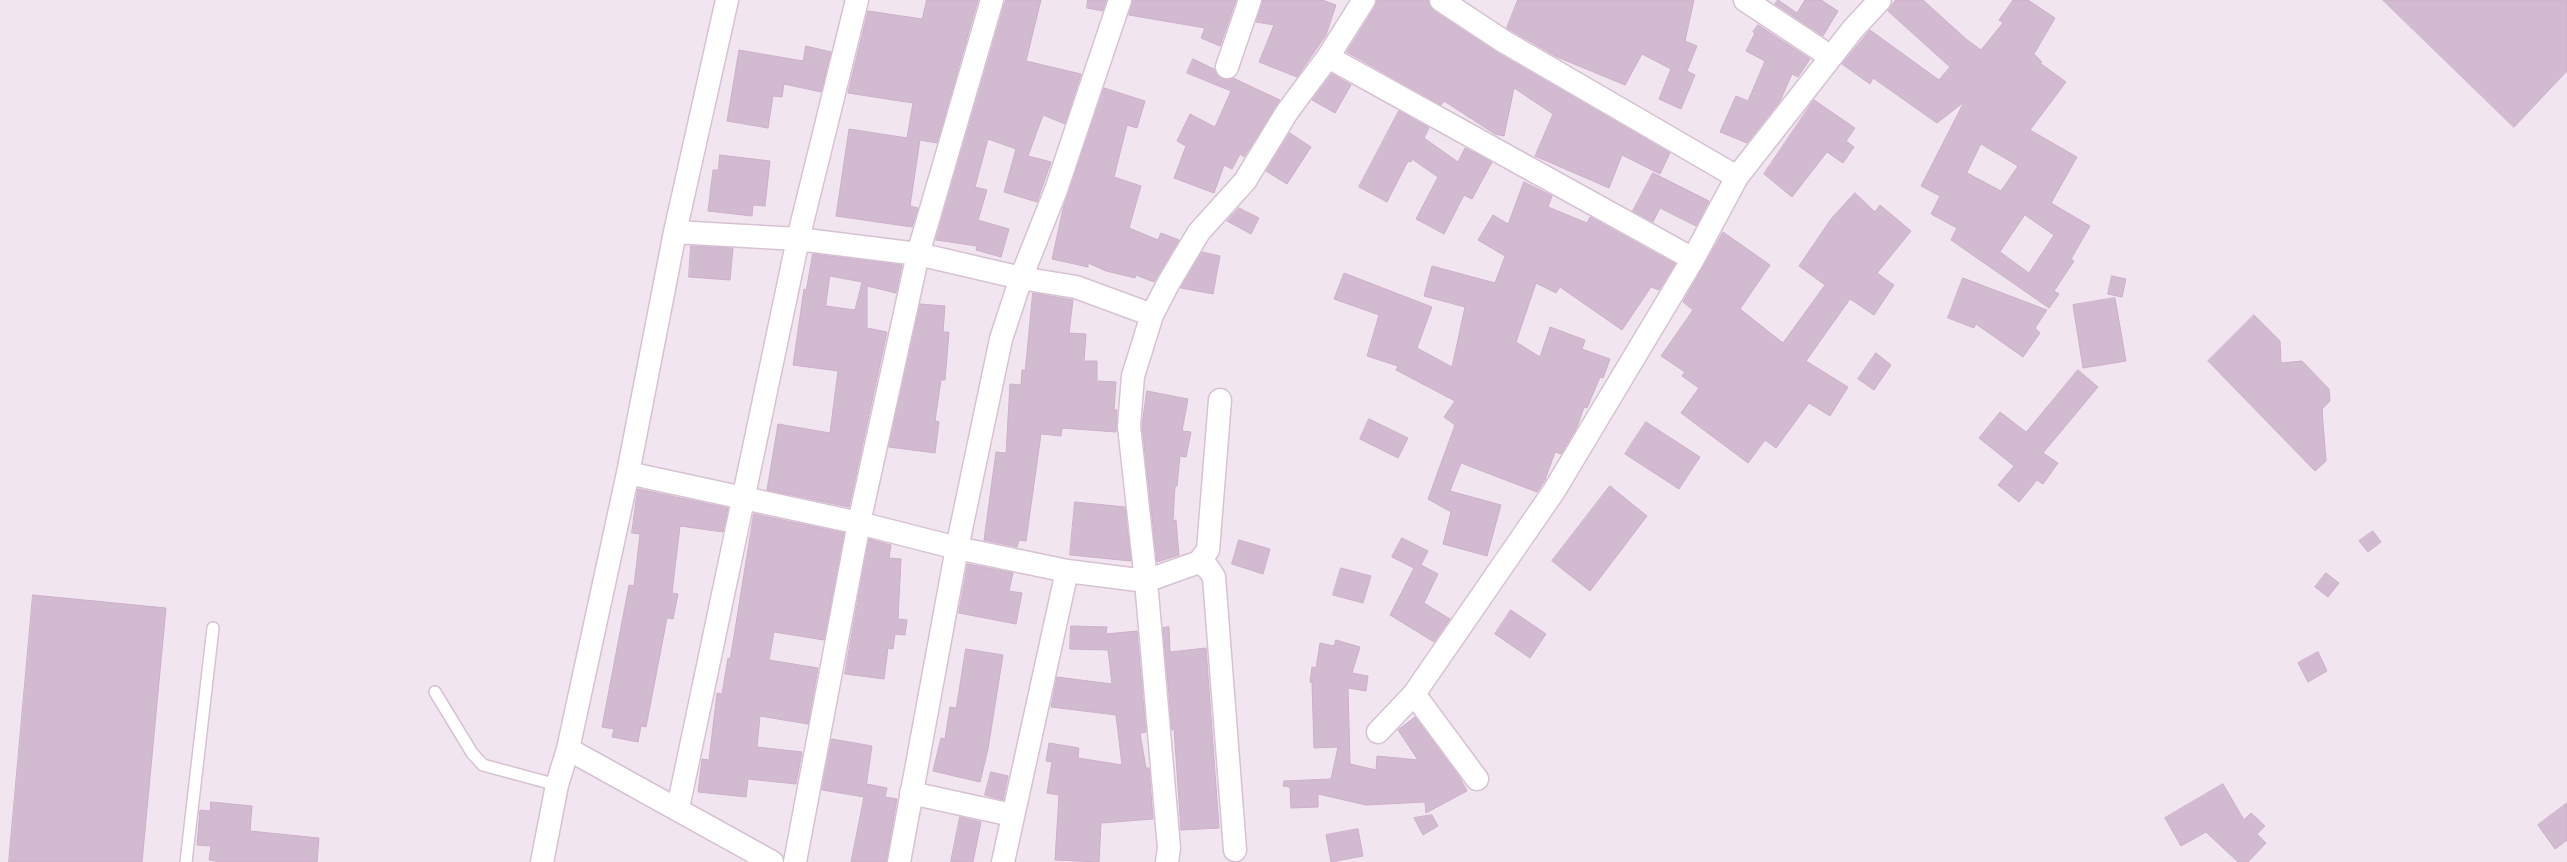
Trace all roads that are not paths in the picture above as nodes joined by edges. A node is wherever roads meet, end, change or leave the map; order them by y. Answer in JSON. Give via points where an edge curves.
{"nodes":[{"id":1,"x":727,"y":0,"type":"edge"},
{"id":2,"x":857,"y":0,"type":"edge"},
{"id":3,"x":992,"y":0,"type":"edge"},
{"id":4,"x":1120,"y":0,"type":"edge"},
{"id":5,"x":1250,"y":0,"type":"edge"},
{"id":6,"x":1364,"y":0,"type":"edge"},
{"id":7,"x":1441,"y":0,"type":"edge"},
{"id":8,"x":1745,"y":0,"type":"edge"},
{"id":9,"x":1880,"y":0,"type":"edge"},
{"id":10,"x":1831,"y":57,"type":"junction"},
{"id":11,"x":1328,"y":58,"type":"junction"},
{"id":12,"x":1227,"y":67,"type":"dead end"},
{"id":13,"x":1737,"y":176,"type":"junction"},
{"id":14,"x":675,"y":232,"type":"junction"},
{"id":15,"x":798,"y":239,"type":"junction"},
{"id":16,"x":918,"y":254,"type":"junction"},
{"id":17,"x":1694,"y":259,"type":"junction"},
{"id":18,"x":1021,"y":278,"type":"junction"},
{"id":19,"x":1152,"y":316,"type":"junction"},
{"id":20,"x":1220,"y":400,"type":"dead end"},
{"id":21,"x":628,"y":473,"type":"junction"},
{"id":22,"x":744,"y":499,"type":"junction"},
{"id":23,"x":859,"y":522,"type":"junction"},
{"id":24,"x":957,"y":548,"type":"junction"},
{"id":25,"x":1199,"y":562,"type":"junction"},
{"id":26,"x":1067,"y":571,"type":"junction"},
{"id":27,"x":1146,"y":581,"type":"junction"},
{"id":28,"x":213,"y":628,"type":"dead end"},
{"id":29,"x":435,"y":692,"type":"dead end"},
{"id":30,"x":1414,"y":694,"type":"junction"},
{"id":31,"x":1378,"y":732,"type":"dead end"},
{"id":32,"x":568,"y":749,"type":"junction"},
{"id":33,"x":1477,"y":780,"type":"dead end"},
{"id":34,"x":557,"y":785,"type":"junction"},
{"id":35,"x":911,"y":793,"type":"junction"},
{"id":36,"x":678,"y":808,"type":"junction"},
{"id":37,"x":1012,"y":815,"type":"junction"},
{"id":38,"x":1235,"y":850,"type":"dead end"},
{"id":39,"x":186,"y":862,"type":"edge"},
{"id":40,"x":542,"y":862,"type":"edge"},
{"id":41,"x":772,"y":862,"type":"edge"},
{"id":42,"x":795,"y":862,"type":"edge"},
{"id":43,"x":899,"y":862,"type":"edge"},
{"id":44,"x":1003,"y":862,"type":"edge"},
{"id":45,"x":1167,"y":862,"type":"edge"}],
"edges":[{"from":1,"to":14,"type":"street"},
{"from":2,"to":15,"type":"street"},
{"from":3,"to":16,"type":"street"},
{"from":4,"to":18,"type":"street","via":[[1056,190]]},
{"from":5,"to":12,"type":"street"},
{"from":6,"to":11,"type":"street"},
{"from":7,"to":13,"type":"street","via":[[1503,41]]},
{"from":8,"to":10,"type":"street"},
{"from":9,"to":10,"type":"street"},
{"from":10,"to":13,"type":"street"},
{"from":11,"to":17,"type":"street"},
{"from":11,"to":19,"type":"street","via":[[1287,112],[1245,180],[1199,232]]},
{"from":13,"to":17,"type":"street"},
{"from":14,"to":15,"type":"street"},
{"from":14,"to":21,"type":"street"},
{"from":15,"to":16,"type":"street"},
{"from":15,"to":22,"type":"street"},
{"from":16,"to":18,"type":"street"},
{"from":16,"to":23,"type":"street"},
{"from":17,"to":30,"type":"street","via":[[1554,491]]},
{"from":18,"to":19,"type":"street","via":[[1076,287]]},
{"from":18,"to":24,"type":"street","via":[[1001,339]]},
{"from":19,"to":27,"type":"street","via":[[1133,376],[1129,426]]},
{"from":20,"to":25,"type":"street","via":[[1208,550]]},
{"from":21,"to":22,"type":"street"},
{"from":21,"to":32,"type":"street"},
{"from":22,"to":23,"type":"street"},
{"from":22,"to":36,"type":"street"},
{"from":23,"to":24,"type":"street"},
{"from":23,"to":42,"type":"street"},
{"from":24,"to":26,"type":"street"},
{"from":24,"to":35,"type":"street"},
{"from":25,"to":27,"type":"street"},
{"from":25,"to":38,"type":"street","via":[[1214,577]]},
{"from":26,"to":27,"type":"street"},
{"from":26,"to":37,"type":"street"},
{"from":27,"to":45,"type":"street","via":[[1169,848]]},
{"from":28,"to":39,"type":"lane"},
{"from":29,"to":34,"type":"lane","via":[[472,753],[483,765]]},
{"from":30,"to":31,"type":"street"},
{"from":30,"to":33,"type":"street"},
{"from":32,"to":34,"type":"street"},
{"from":32,"to":36,"type":"street"},
{"from":34,"to":40,"type":"street"},
{"from":35,"to":37,"type":"street"},
{"from":35,"to":43,"type":"street"},
{"from":36,"to":41,"type":"street"},
{"from":37,"to":44,"type":"street"}]}
